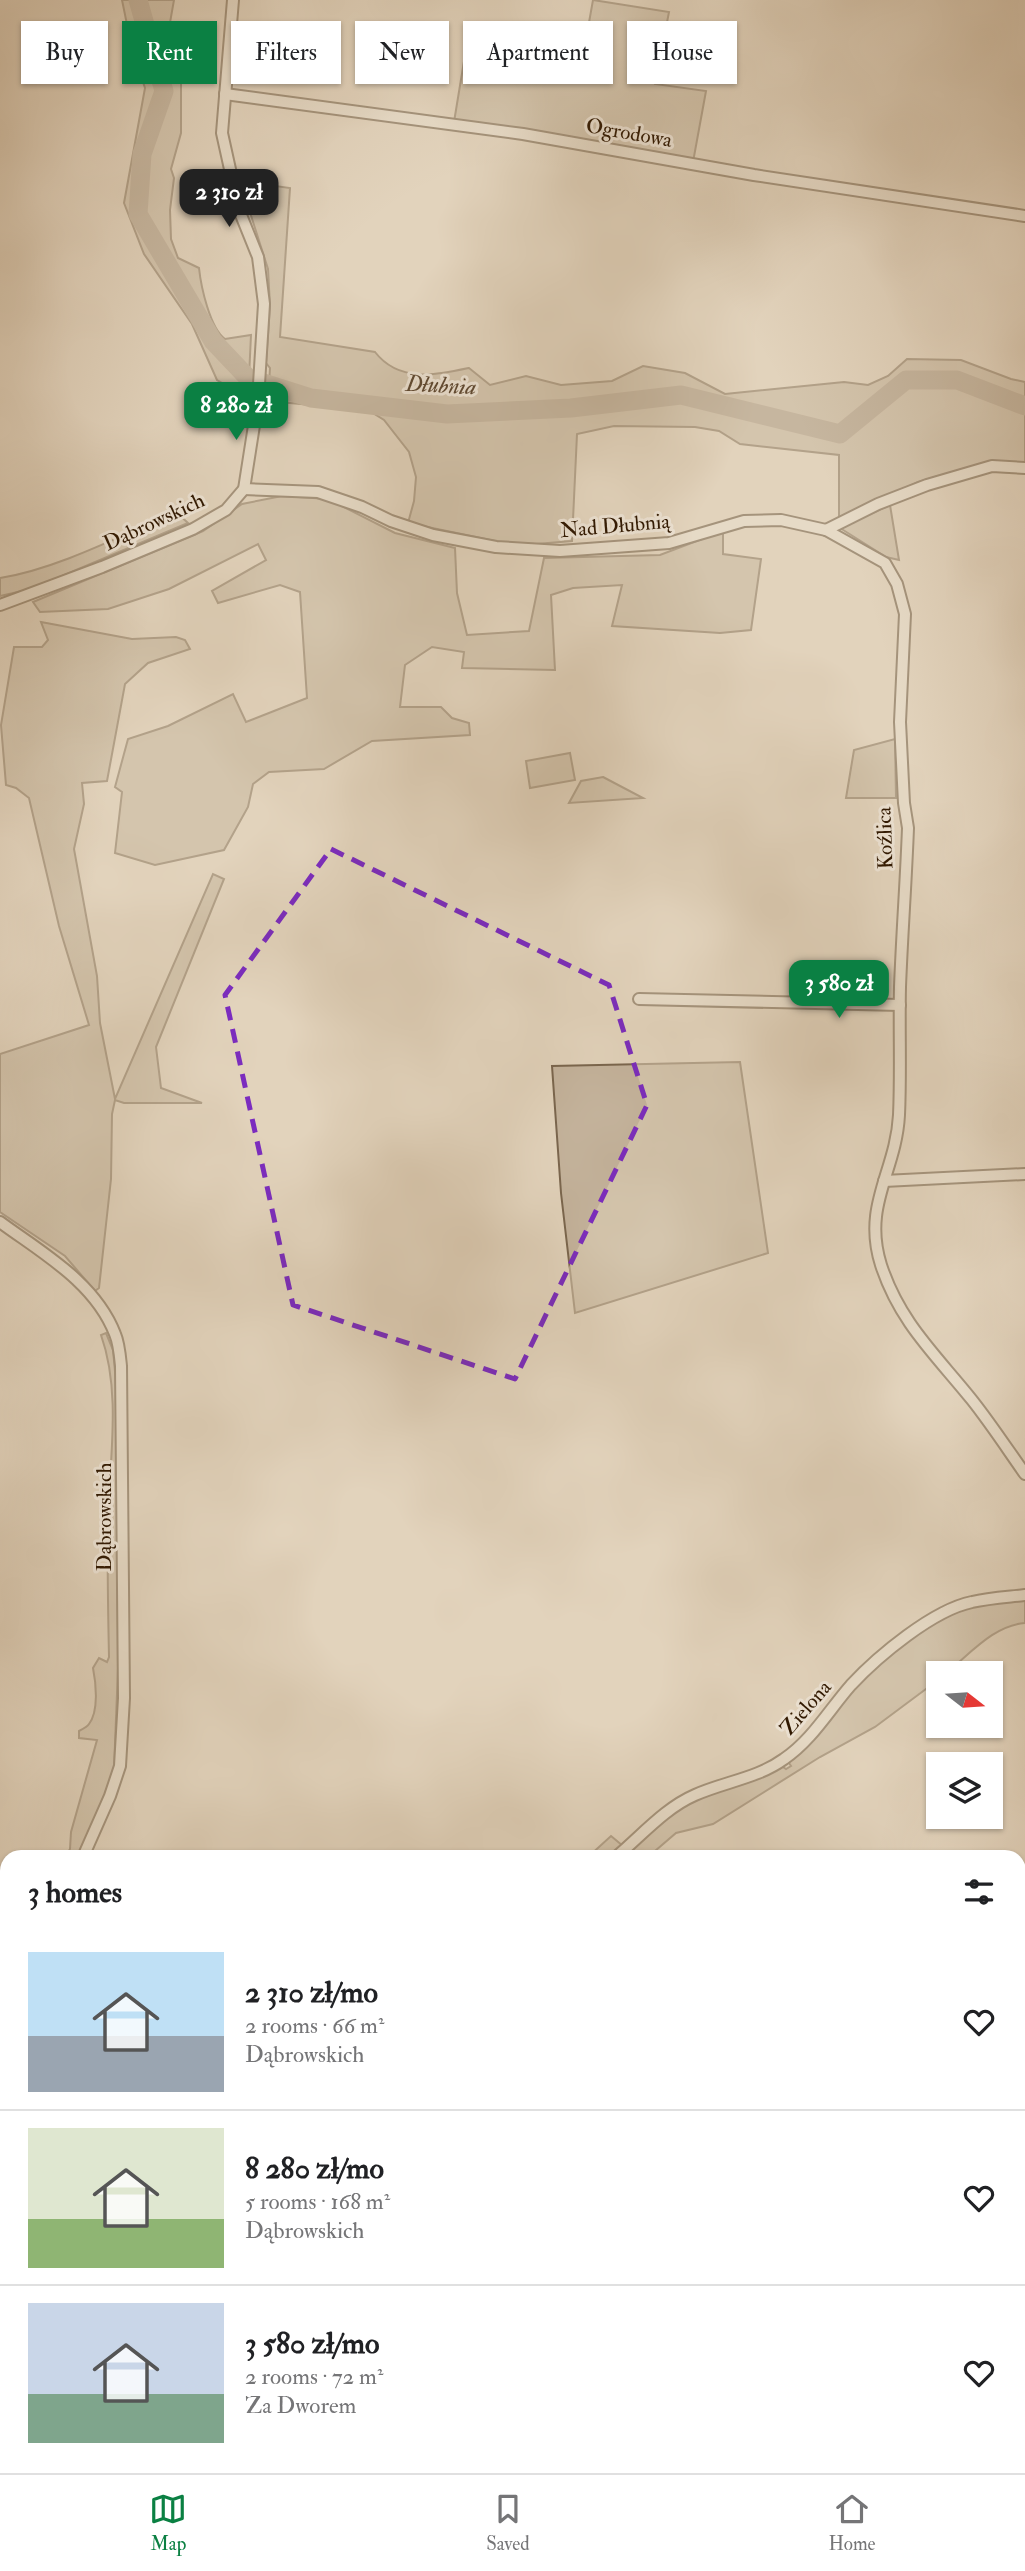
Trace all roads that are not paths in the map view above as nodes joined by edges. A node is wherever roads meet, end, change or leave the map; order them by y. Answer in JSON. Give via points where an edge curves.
{"nodes":[{"id":1,"x":233,"y":0,"type":"edge"},
{"id":2,"x":225,"y":94,"type":"junction"},
{"id":3,"x":1025,"y":216,"type":"edge"},
{"id":4,"x":1025,"y":468,"type":"edge"},
{"id":5,"x":244,"y":489,"type":"junction"},
{"id":6,"x":826,"y":530,"type":"junction"},
{"id":7,"x":0,"y":606,"type":"edge"},
{"id":8,"x":639,"y":999,"type":"dead end"},
{"id":9,"x":900,"y":1005,"type":"junction"},
{"id":10,"x":1025,"y":1174,"type":"edge"},
{"id":11,"x":884,"y":1181,"type":"junction"},
{"id":12,"x":0,"y":1222,"type":"edge"},
{"id":13,"x":1025,"y":1474,"type":"edge"},
{"id":14,"x":1025,"y":1595,"type":"edge"},
{"id":15,"x":86,"y":1850,"type":"edge"},
{"id":16,"x":625,"y":1850,"type":"edge"}],
"edges":[{"from":1,"to":2,"type":"street"},
{"from":2,"to":3,"type":"street","name":"Ogrodowa","via":[[523,134]]},
{"from":2,"to":5,"type":"street","via":[[222,134],[227,164],[258,257],[264,304],[258,400]]},
{"from":4,"to":6,"type":"street","via":[[992,466],[927,485]]},
{"from":5,"to":6,"type":"street","name":"Nad Dłubnią","via":[[318,492],[433,535],[496,547],[560,551],[669,543],[744,521],[781,520]]},
{"from":5,"to":7,"type":"street","name":"Dąbrowskich","via":[[226,510],[193,529]]},
{"from":6,"to":9,"type":"street","name":"Koźlica","via":[[885,563],[897,584],[905,614],[900,722],[908,828]]},
{"from":8,"to":9,"type":"street"},
{"from":9,"to":11,"type":"street","name":"Koźlica","via":[[899,1117]]},
{"from":10,"to":11,"type":"street"},
{"from":11,"to":13,"type":"street","name":"Koźlica","via":[[874,1232],[896,1302]]},
{"from":12,"to":15,"type":"street","name":"Dąbrowskich","via":[[74,1276],[94,1299],[116,1334],[121,1366],[124,1698],[120,1766]]},
{"from":14,"to":16,"type":"street","name":"Zielona","via":[[970,1602],[939,1616],[885,1651],[802,1745],[783,1760],[673,1807]]}]}
